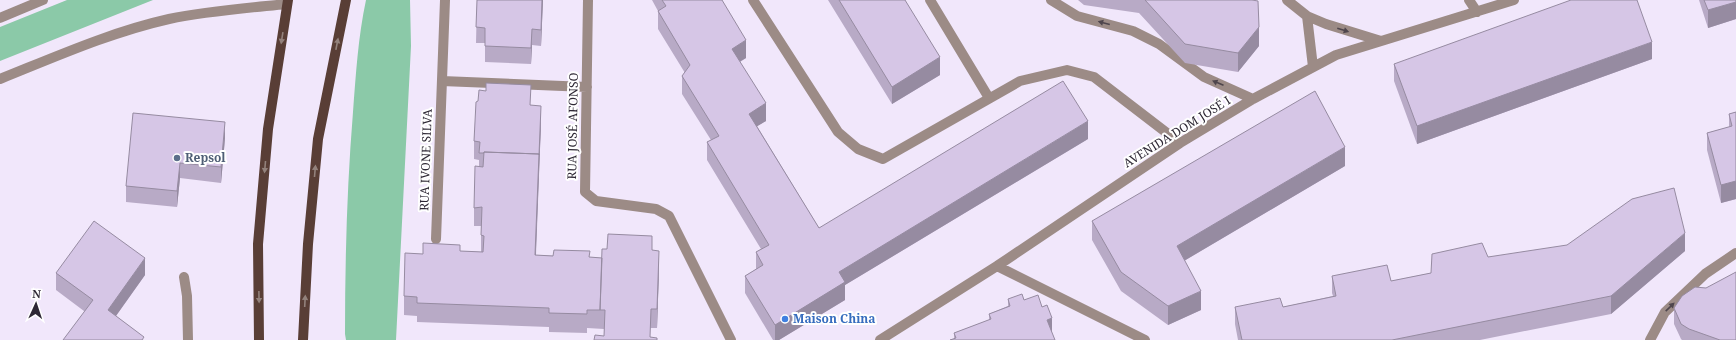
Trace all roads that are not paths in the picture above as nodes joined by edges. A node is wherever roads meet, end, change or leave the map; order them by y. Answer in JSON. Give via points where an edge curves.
{"nodes":[{"id":1,"x":43,"y":0,"type":"edge"},
{"id":2,"x":346,"y":0,"type":"edge"},
{"id":3,"x":445,"y":0,"type":"edge"},
{"id":4,"x":588,"y":0,"type":"edge"},
{"id":5,"x":752,"y":0,"type":"edge"},
{"id":6,"x":930,"y":0,"type":"edge"},
{"id":7,"x":1051,"y":0,"type":"edge"},
{"id":8,"x":1287,"y":0,"type":"edge"},
{"id":9,"x":1469,"y":0,"type":"edge"},
{"id":10,"x":1514,"y":0,"type":"edge"},
{"id":11,"x":287,"y":2,"type":"edge"},
{"id":12,"x":1477,"y":12,"type":"junction"},
{"id":13,"x":1307,"y":16,"type":"junction"},
{"id":14,"x":0,"y":18,"type":"edge"},
{"id":15,"x":1382,"y":41,"type":"junction"},
{"id":16,"x":1313,"y":67,"type":"junction"},
{"id":17,"x":0,"y":79,"type":"edge"},
{"id":18,"x":442,"y":81,"type":"junction"},
{"id":19,"x":587,"y":87,"type":"junction"},
{"id":20,"x":989,"y":98,"type":"junction"},
{"id":21,"x":1253,"y":99,"type":"junction"},
{"id":22,"x":1180,"y":143,"type":"junction"},
{"id":23,"x":436,"y":239,"type":"dead end"},
{"id":24,"x":1736,"y":253,"type":"edge"},
{"id":25,"x":997,"y":266,"type":"junction"},
{"id":26,"x":184,"y":277,"type":"dead end"},
{"id":27,"x":188,"y":340,"type":"edge"},
{"id":28,"x":259,"y":340,"type":"edge"},
{"id":29,"x":303,"y":340,"type":"edge"},
{"id":30,"x":731,"y":340,"type":"edge"},
{"id":31,"x":880,"y":340,"type":"edge"},
{"id":32,"x":1145,"y":340,"type":"edge"},
{"id":33,"x":1650,"y":340,"type":"edge"}],
"edges":[{"from":1,"to":14,"type":"street"},
{"from":29,"to":2,"type":"main road","one_way":true,"via":[[308,244],[318,138]]},
{"from":3,"to":18,"type":"street","name":"RUA IVONE SILVA"},
{"from":4,"to":19,"type":"street","name":"RUA JOSÉ AFONSO"},
{"from":5,"to":20,"type":"street","via":[[838,132],[858,149],[883,159]]},
{"from":6,"to":20,"type":"street"},
{"from":21,"to":7,"type":"street","one_way":true,"via":[[1204,77],[1159,44],[1133,31],[1077,16]]},
{"from":8,"to":13,"type":"street"},
{"from":9,"to":12,"type":"street"},
{"from":10,"to":12,"type":"street","name":"AVENIDA DOM JOSÉ I"},
{"from":11,"to":17,"type":"street","via":[[169,19],[103,39]]},
{"from":11,"to":28,"type":"main road","one_way":true,"via":[[268,129],[258,244]]},
{"from":12,"to":15,"type":"street","name":"AVENIDA DOM JOSÉ I"},
{"from":13,"to":15,"type":"street","one_way":true,"via":[[1338,29]]},
{"from":13,"to":16,"type":"street"},
{"from":15,"to":16,"type":"street","name":"AVENIDA DOM JOSÉ I","via":[[1336,55]]},
{"from":16,"to":21,"type":"street","name":"AVENIDA DOM JOSÉ I"},
{"from":18,"to":19,"type":"street"},
{"from":18,"to":23,"type":"street","name":"RUA IVONE SILVA"},
{"from":19,"to":30,"type":"street","name":"RUA JOSÉ AFONSO","via":[[585,192],[596,201],[656,209],[669,216]]},
{"from":20,"to":22,"type":"street","via":[[1020,81],[1067,70],[1094,77]]},
{"from":21,"to":22,"type":"street","name":"AVENIDA DOM JOSÉ I"},
{"from":22,"to":25,"type":"street","name":"AVENIDA DOM JOSÉ I"},
{"from":33,"to":24,"type":"street","one_way":true,"via":[[1665,312],[1706,274]]},
{"from":25,"to":31,"type":"street","name":"AVENIDA DOM JOSÉ I"},
{"from":25,"to":32,"type":"street"},
{"from":26,"to":27,"type":"street"}]}
